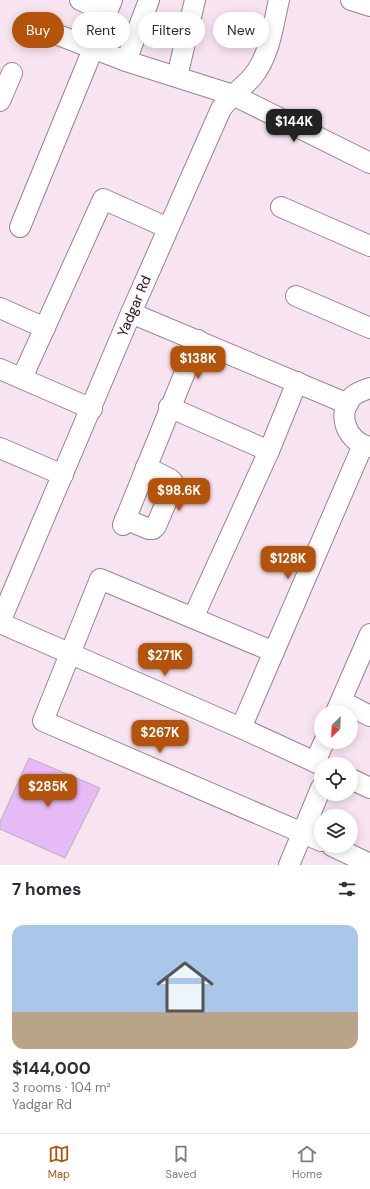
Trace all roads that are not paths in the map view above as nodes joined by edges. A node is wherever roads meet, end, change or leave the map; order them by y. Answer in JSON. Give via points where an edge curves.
{"nodes":[{"id":1,"x":80,"y":0,"type":"edge"},
{"id":2,"x":112,"y":0,"type":"edge"},
{"id":3,"x":149,"y":0,"type":"edge"},
{"id":4,"x":195,"y":0,"type":"edge"},
{"id":5,"x":279,"y":0,"type":"edge"},
{"id":6,"x":351,"y":0,"type":"edge"},
{"id":7,"x":370,"y":6,"type":"edge"},
{"id":8,"x":64,"y":37,"type":"edge"},
{"id":9,"x":93,"y":49,"type":"junction"},
{"id":10,"x":126,"y":61,"type":"junction"},
{"id":11,"x":12,"y":73,"type":"dead end"},
{"id":12,"x":177,"y":77,"type":"junction"},
{"id":13,"x":233,"y":95,"type":"junction"},
{"id":14,"x":0,"y":101,"type":"edge"},
{"id":15,"x":370,"y":163,"type":"edge"},
{"id":16,"x":281,"y":207,"type":"dead end"},
{"id":17,"x":20,"y":227,"type":"dead end"},
{"id":18,"x":168,"y":228,"type":"junction"},
{"id":19,"x":370,"y":246,"type":"edge"},
{"id":20,"x":296,"y":296,"type":"dead end"},
{"id":21,"x":0,"y":308,"type":"edge"},
{"id":22,"x":131,"y":314,"type":"junction"},
{"id":23,"x":45,"y":328,"type":"junction"},
{"id":24,"x":370,"y":328,"type":"edge"},
{"id":25,"x":198,"y":340,"type":"junction"},
{"id":26,"x":0,"y":369,"type":"edge"},
{"id":27,"x":22,"y":378,"type":"junction"},
{"id":28,"x":297,"y":382,"type":"junction"},
{"id":29,"x":370,"y":388,"type":"edge"},
{"id":30,"x":348,"y":404,"type":"junction"},
{"id":31,"x":169,"y":407,"type":"junction"},
{"id":32,"x":92,"y":409,"type":"junction"},
{"id":33,"x":367,"y":446,"type":"edge"},
{"id":34,"x":0,"y":448,"type":"edge"},
{"id":35,"x":269,"y":451,"type":"junction"},
{"id":36,"x":146,"y":468,"type":"junction"},
{"id":37,"x":63,"y":475,"type":"junction"},
{"id":38,"x":193,"y":618,"type":"junction"},
{"id":39,"x":0,"y":622,"type":"edge"},
{"id":40,"x":368,"y":642,"type":"edge"},
{"id":41,"x":274,"y":652,"type":"junction"},
{"id":42,"x":69,"y":653,"type":"junction"},
{"id":43,"x":339,"y":705,"type":"edge"},
{"id":44,"x":358,"y":713,"type":"edge"},
{"id":45,"x":370,"y":716,"type":"edge"},
{"id":46,"x":241,"y":728,"type":"junction"},
{"id":47,"x":314,"y":761,"type":"edge"},
{"id":48,"x":358,"y":782,"type":"edge"},
{"id":49,"x":370,"y":788,"type":"edge"},
{"id":50,"x":316,"y":801,"type":"edge"},
{"id":51,"x":302,"y":833,"type":"junction"},
{"id":52,"x":314,"y":838,"type":"edge"},
{"id":53,"x":347,"y":853,"type":"edge"},
{"id":54,"x":370,"y":864,"type":"edge"},
{"id":55,"x":289,"y":865,"type":"edge"}],
"edges":[{"from":1,"to":2,"type":"street","via":[[107,12]]},
{"from":3,"to":10,"type":"street"},
{"from":4,"to":12,"type":"street"},
{"from":5,"to":13,"type":"street","name":"Yadgar Rd","via":[[260,67]]},
{"from":6,"to":7,"type":"street"},
{"from":8,"to":9,"type":"street"},
{"from":9,"to":10,"type":"street"},
{"from":9,"to":17,"type":"street"},
{"from":10,"to":12,"type":"street"},
{"from":11,"to":14,"type":"street"},
{"from":12,"to":13,"type":"street"},
{"from":13,"to":15,"type":"street"},
{"from":13,"to":18,"type":"street","name":"Yadgar Rd","via":[[221,109]]},
{"from":16,"to":19,"type":"street"},
{"from":18,"to":22,"type":"street","name":"Yadgar Rd"},
{"from":18,"to":23,"type":"street","via":[[103,199]]},
{"from":20,"to":24,"type":"street"},
{"from":21,"to":23,"type":"street"},
{"from":22,"to":25,"type":"street"},
{"from":22,"to":32,"type":"street","name":"Yadgar Rd"},
{"from":23,"to":27,"type":"street"},
{"from":25,"to":28,"type":"street"},
{"from":25,"to":31,"type":"street"},
{"from":26,"to":27,"type":"street"},
{"from":27,"to":32,"type":"street"},
{"from":28,"to":30,"type":"street"},
{"from":28,"to":35,"type":"street"},
{"from":29,"to":30,"type":"street","via":[[361,390]]},
{"from":30,"to":33,"type":"street","via":[[345,423],[348,432],[355,440]]},
{"from":31,"to":35,"type":"street"},
{"from":31,"to":36,"type":"street"},
{"from":32,"to":37,"type":"street","name":"Yadgar Rd"},
{"from":33,"to":41,"type":"street"},
{"from":34,"to":37,"type":"street"},
{"from":35,"to":38,"type":"street"},
{"from":36,"to":36,"type":"street","via":[[173,482],[154,529],[124,522]]},
{"from":37,"to":39,"type":"street","name":"Yadgar Rd"},
{"from":38,"to":41,"type":"street"},
{"from":38,"to":42,"type":"street","via":[[100,579]]},
{"from":39,"to":42,"type":"street"},
{"from":40,"to":43,"type":"street"},
{"from":41,"to":46,"type":"street"},
{"from":42,"to":46,"type":"street"},
{"from":42,"to":51,"type":"street","via":[[43,720]]},
{"from":44,"to":45,"type":"street"},
{"from":46,"to":47,"type":"street"},
{"from":48,"to":49,"type":"street"},
{"from":50,"to":51,"type":"street"},
{"from":51,"to":52,"type":"street"},
{"from":51,"to":55,"type":"street"},
{"from":53,"to":54,"type":"street"}]}
